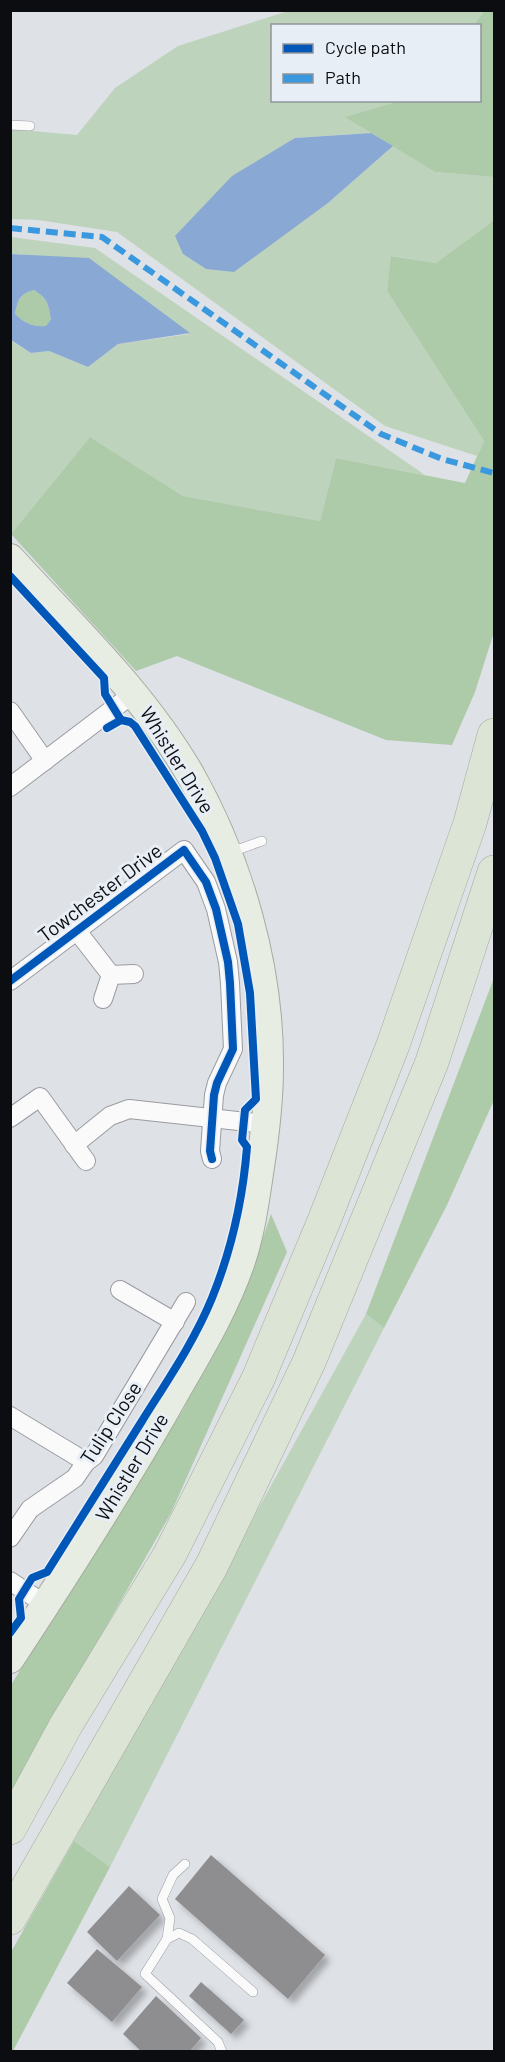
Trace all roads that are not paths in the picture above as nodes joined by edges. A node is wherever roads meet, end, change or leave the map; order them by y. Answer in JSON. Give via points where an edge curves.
{"nodes":[{"id":1,"x":10,"y":125,"type":"edge"},
{"id":2,"x":30,"y":126,"type":"dead end"},
{"id":3,"x":10,"y":558,"type":"edge"},
{"id":4,"x":134,"y":693,"type":"junction"},
{"id":5,"x":10,"y":711,"type":"edge"},
{"id":6,"x":495,"y":735,"type":"edge"},
{"id":7,"x":45,"y":761,"type":"junction"},
{"id":8,"x":10,"y":787,"type":"edge"},
{"id":9,"x":262,"y":841,"type":"dead end"},
{"id":10,"x":226,"y":853,"type":"junction"},
{"id":11,"x":495,"y":872,"type":"edge"},
{"id":12,"x":77,"y":931,"type":"junction"},
{"id":13,"x":134,"y":974,"type":"dead end"},
{"id":14,"x":111,"y":975,"type":"junction"},
{"id":15,"x":10,"y":981,"type":"edge"},
{"id":16,"x":103,"y":999,"type":"dead end"},
{"id":17,"x":10,"y":1118,"type":"edge"},
{"id":18,"x":212,"y":1119,"type":"junction"},
{"id":19,"x":265,"y":1124,"type":"junction"},
{"id":20,"x":74,"y":1144,"type":"junction"},
{"id":21,"x":212,"y":1159,"type":"dead end"},
{"id":22,"x":86,"y":1161,"type":"dead end"},
{"id":23,"x":120,"y":1290,"type":"dead end"},
{"id":24,"x":186,"y":1302,"type":"dead end"},
{"id":25,"x":175,"y":1322,"type":"junction"},
{"id":26,"x":10,"y":1416,"type":"edge"},
{"id":27,"x":86,"y":1462,"type":"junction"},
{"id":28,"x":10,"y":1538,"type":"edge"},
{"id":29,"x":10,"y":1581,"type":"edge"},
{"id":30,"x":46,"y":1605,"type":"junction"},
{"id":31,"x":10,"y":1659,"type":"edge"},
{"id":32,"x":10,"y":1828,"type":"edge"},
{"id":33,"x":185,"y":1864,"type":"dead end"},
{"id":34,"x":10,"y":1917,"type":"edge"},
{"id":35,"x":167,"y":1939,"type":"junction"},
{"id":36,"x":253,"y":1992,"type":"dead end"},
{"id":37,"x":222,"y":2052,"type":"edge"}],
"edges":[{"from":1,"to":2,"type":"lane"},
{"from":3,"to":4,"type":"main road","name":"Whistler Drive"},
{"from":4,"to":7,"type":"street"},
{"from":4,"to":10,"type":"main road","name":"Whistler Drive","via":[[189,773]]},
{"from":5,"to":7,"type":"street"},
{"from":6,"to":32,"type":"highway","via":[[470,823],[393,1045],[258,1379],[170,1554],[66,1725]]},
{"from":7,"to":8,"type":"street"},
{"from":9,"to":10,"type":"lane"},
{"from":10,"to":19,"type":"main road","name":"Whistler Drive","via":[[251,928],[267,1013]]},
{"from":11,"to":34,"type":"highway","via":[[432,1062],[309,1362],[212,1565]]},
{"from":12,"to":14,"type":"street","name":"Towchester Drive"},
{"from":12,"to":15,"type":"street","name":"Towchester Drive"},
{"from":12,"to":18,"type":"street","name":"Towchester Drive","via":[[184,850],[206,882],[228,962],[233,1049],[217,1083]]},
{"from":13,"to":14,"type":"street"},
{"from":14,"to":16,"type":"street"},
{"from":17,"to":20,"type":"street","via":[[40,1097]]},
{"from":18,"to":19,"type":"street"},
{"from":18,"to":20,"type":"street","via":[[129,1109],[110,1116]]},
{"from":18,"to":21,"type":"street"},
{"from":19,"to":30,"type":"main road","name":"Whistler Drive","via":[[252,1218],[240,1265],[214,1324],[122,1485]]},
{"from":20,"to":22,"type":"street"},
{"from":23,"to":25,"type":"street"},
{"from":24,"to":25,"type":"street","name":"Tulip Close"},
{"from":25,"to":27,"type":"street","name":"Tulip Close","via":[[94,1456]]},
{"from":26,"to":27,"type":"street"},
{"from":27,"to":28,"type":"street","name":"Tulip Close","via":[[75,1478],[30,1509]]},
{"from":29,"to":30,"type":"street"},
{"from":30,"to":31,"type":"main road","name":"Whistler Drive"},
{"from":33,"to":35,"type":"lane","via":[[173,1875],[162,1899],[170,1918]]},
{"from":35,"to":36,"type":"lane","via":[[178,1933],[192,1939]]},
{"from":35,"to":37,"type":"lane","via":[[145,1974],[218,2042]]}]}
